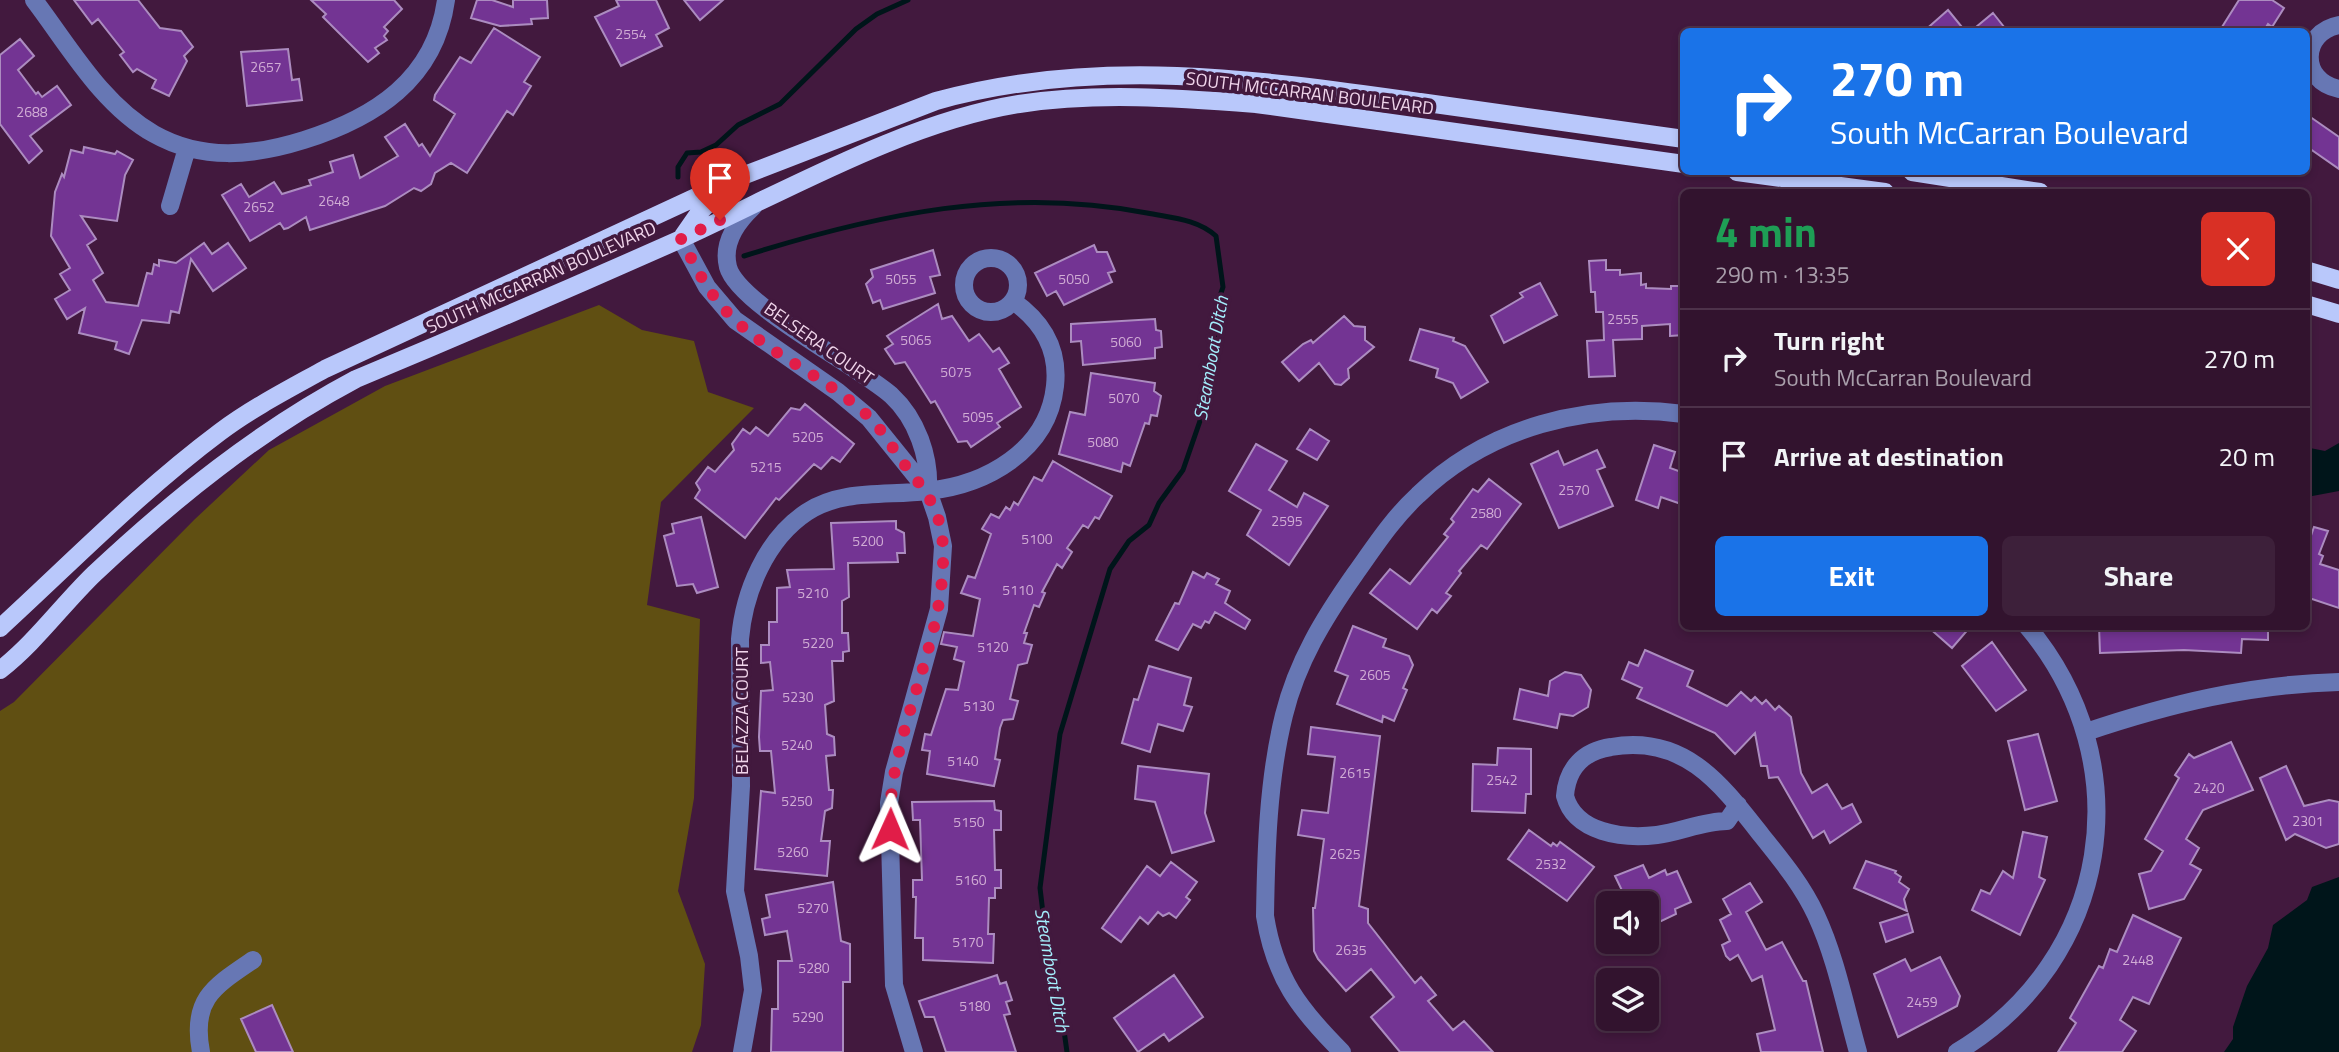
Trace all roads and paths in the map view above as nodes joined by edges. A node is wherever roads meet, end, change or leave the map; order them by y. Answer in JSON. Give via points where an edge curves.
{"nodes":[{"id":1,"x":34,"y":0,"type":"edge"},
{"id":2,"x":446,"y":0,"type":"edge"},
{"id":3,"x":2339,"y":25,"type":"edge"},
{"id":4,"x":2339,"y":89,"type":"edge"},
{"id":5,"x":1680,"y":138,"type":"edge"},
{"id":6,"x":187,"y":148,"type":"junction"},
{"id":7,"x":1680,"y":163,"type":"edge"},
{"id":8,"x":1759,"y":175,"type":"edge"},
{"id":9,"x":1931,"y":175,"type":"edge"},
{"id":10,"x":737,"y":177,"type":"junction"},
{"id":11,"x":1863,"y":189,"type":"edge"},
{"id":12,"x":2021,"y":189,"type":"edge"},
{"id":13,"x":758,"y":202,"type":"junction"},
{"id":14,"x":170,"y":206,"type":"dead end"},
{"id":15,"x":681,"y":239,"type":"junction"},
{"id":16,"x":2310,"y":271,"type":"edge"},
{"id":17,"x":2339,"y":279,"type":"edge"},
{"id":18,"x":1013,"y":301,"type":"dead end"},
{"id":19,"x":2310,"y":304,"type":"edge"},
{"id":20,"x":2339,"y":314,"type":"edge"},
{"id":21,"x":791,"y":327,"type":"junction"},
{"id":22,"x":776,"y":352,"type":"junction"},
{"id":23,"x":893,"y":397,"type":"junction"},
{"id":24,"x":1680,"y":414,"type":"edge"},
{"id":25,"x":869,"y":418,"type":"junction"},
{"id":26,"x":928,"y":491,"type":"junction"},
{"id":27,"x":0,"y":628,"type":"edge"},
{"id":28,"x":2030,"y":630,"type":"edge"},
{"id":29,"x":0,"y":670,"type":"edge"},
{"id":30,"x":2339,"y":682,"type":"edge"},
{"id":31,"x":2086,"y":732,"type":"junction"},
{"id":32,"x":1738,"y":805,"type":"junction"},
{"id":33,"x":253,"y":960,"type":"dead end"},
{"id":34,"x":201,"y":1052,"type":"edge"},
{"id":35,"x":742,"y":1052,"type":"edge"},
{"id":36,"x":914,"y":1052,"type":"edge"},
{"id":37,"x":1342,"y":1052,"type":"edge"},
{"id":38,"x":1858,"y":1052,"type":"edge"},
{"id":39,"x":1957,"y":1052,"type":"edge"}],
"edges":[{"from":1,"to":6,"type":"street","via":[[109,98],[130,118]]},
{"from":2,"to":6,"type":"street","via":[[437,35],[424,60],[407,83],[367,117],[270,150],[217,153]]},
{"from":3,"to":4,"type":"street","via":[[2320,33],[2310,60],[2318,80]]},
{"from":5,"to":10,"type":"main road","name":"SOUTH MCCARRAN BOULEVARD","via":[[1276,82],[1202,75],[1084,75],[1006,85],[936,101]]},
{"from":6,"to":14,"type":"street"},
{"from":7,"to":13,"type":"main road","name":"SOUTH MCCARRAN BOULEVARD","via":[[1256,104],[1075,98],[1016,105],[960,120],[864,155]]},
{"from":8,"to":11,"type":"main road"},
{"from":9,"to":12,"type":"main road"},
{"from":10,"to":15,"type":"main road","via":[[709,202]]},
{"from":10,"to":27,"type":"main road","name":"SOUTH MCCARRAN BOULEVARD","via":[[274,397],[180,464]]},
{"from":13,"to":15,"type":"main road","name":"SOUTH MCCARRAN BOULEVARD"},
{"from":13,"to":21,"type":"street","name":"BELSERA COURT","via":[[738,222],[726,249],[729,270],[743,288]]},
{"from":15,"to":22,"type":"street","name":"BELSERA COURT","via":[[724,310]]},
{"from":15,"to":29,"type":"main road","name":"SOUTH MCCARRAN BOULEVARD","via":[[356,379],[307,405],[208,474],[94,574]]},
{"from":16,"to":17,"type":"main road"},
{"from":18,"to":26,"type":"street","name":"BELAZZA COURT","via":[[1040,324],[1049,339],[1056,363],[1051,408],[1031,445],[1017,458],[966,483]]},
{"from":19,"to":20,"type":"main road"},
{"from":21,"to":22,"type":"street"},
{"from":21,"to":23,"type":"street","name":"BELSERA COURT"},
{"from":22,"to":25,"type":"street","name":"BELSERA COURT"},
{"from":23,"to":25,"type":"street"},
{"from":23,"to":26,"type":"street","name":"BELSERA COURT","via":[[918,434],[928,459]]},
{"from":24,"to":37,"type":"street","via":[[1622,410],[1581,414],[1521,431],[1478,450],[1437,479],[1391,523],[1309,646],[1293,683],[1276,754],[1265,916],[1275,960],[1291,995]]},
{"from":25,"to":26,"type":"street","name":"BELSERA COURT"},
{"from":26,"to":35,"type":"street","name":"BELAZZA COURT","via":[[847,497],[808,511],[767,554],[751,586],[741,620],[741,786],[735,861],[735,891],[752,990]]},
{"from":26,"to":36,"type":"street","name":"BELSERA COURT","via":[[943,546],[943,581],[889,803],[894,985]]},
{"from":28,"to":31,"type":"street","via":[[2061,675]]},
{"from":30,"to":31,"type":"street","via":[[2252,688],[2202,697]]},
{"from":31,"to":39,"type":"street","via":[[2097,803],[2094,849],[2082,902],[2068,935],[2029,994]]},
{"from":32,"to":32,"type":"street","via":[[1704,769],[1684,757],[1639,746],[1614,746],[1582,758],[1572,771],[1565,796],[1574,817],[1585,824],[1633,836],[1727,821]]},
{"from":32,"to":38,"type":"street","via":[[1796,879],[1815,914]]},
{"from":33,"to":34,"type":"street","via":[[209,993],[199,1009],[196,1029]]}]}
